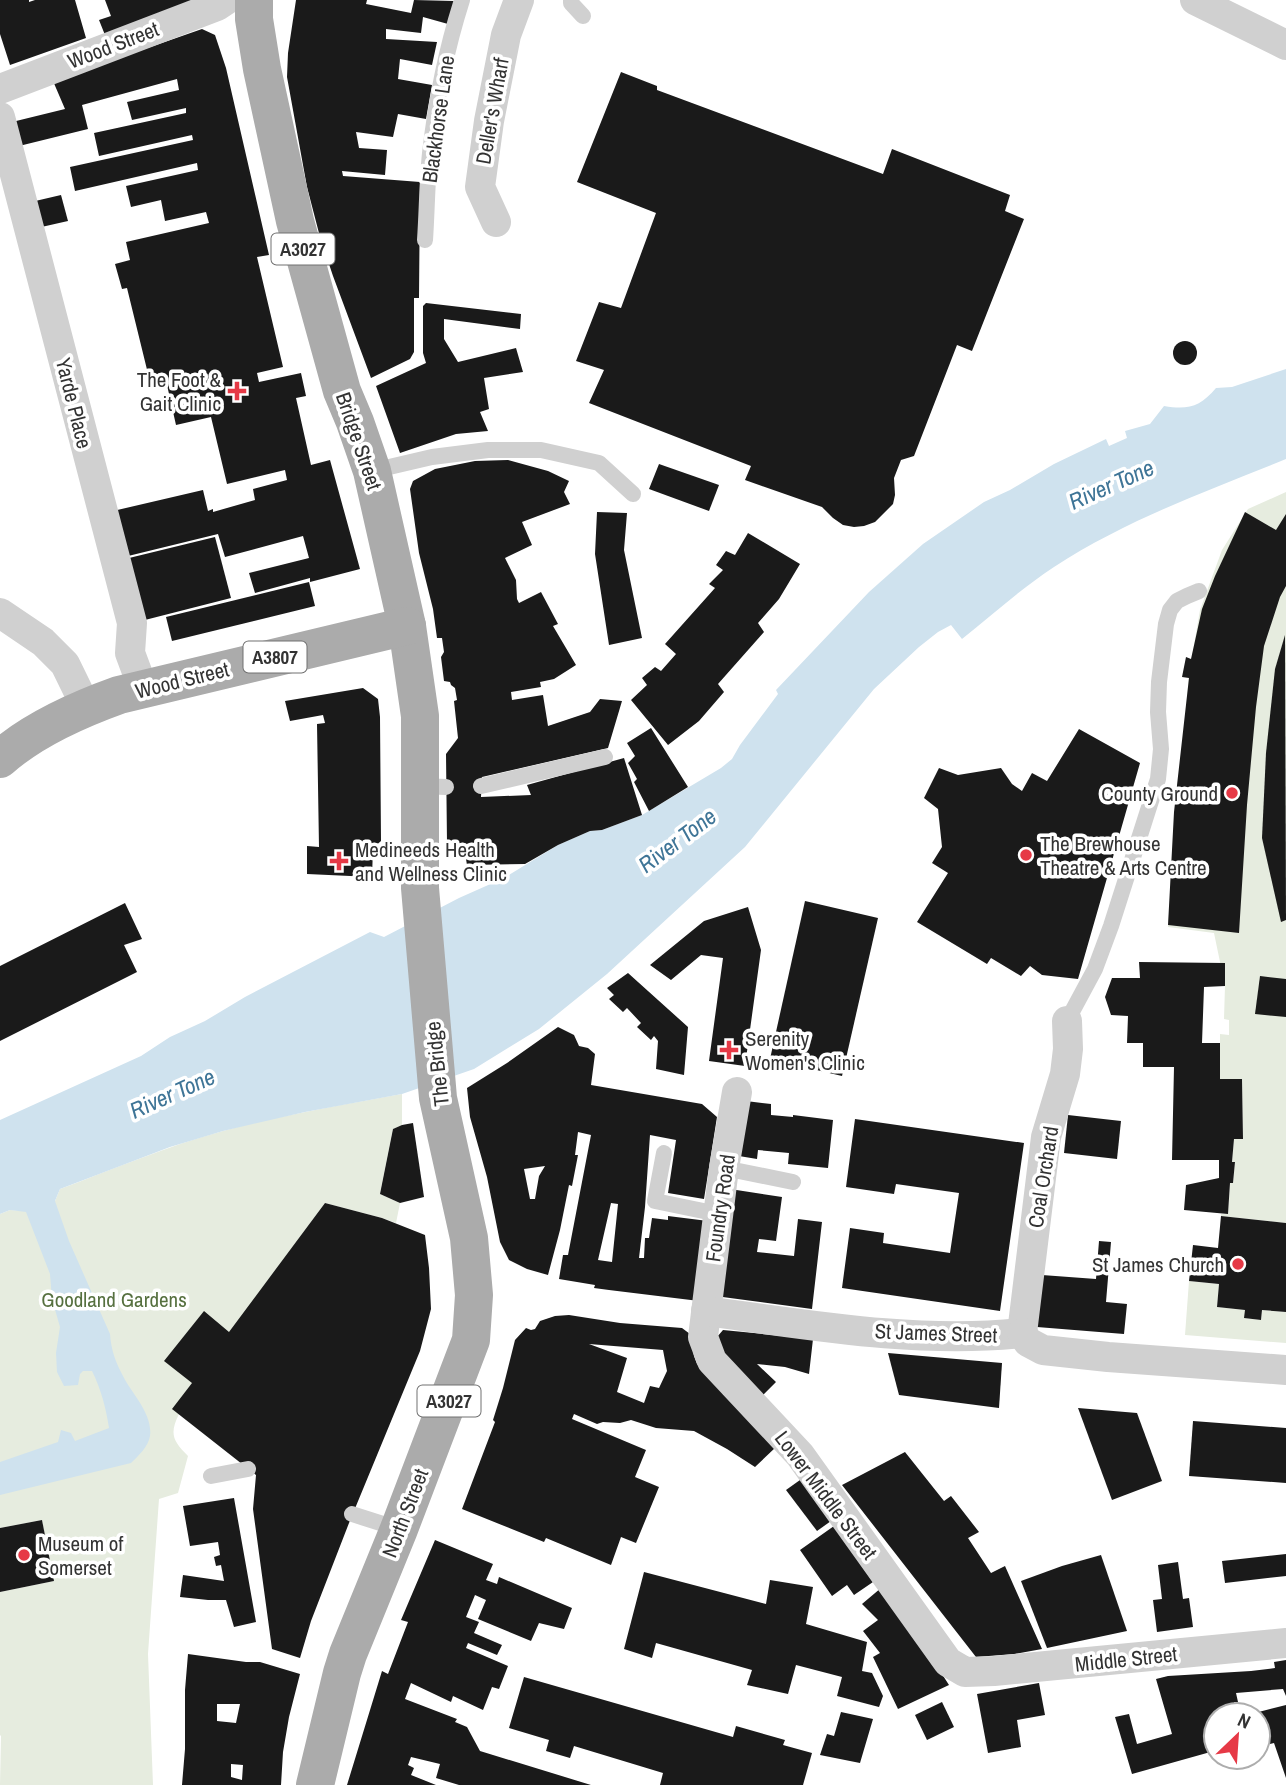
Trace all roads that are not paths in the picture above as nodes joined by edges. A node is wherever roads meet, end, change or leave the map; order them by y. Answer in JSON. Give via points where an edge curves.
{"nodes":[{"id":1,"x":226,"y":0,"type":"edge"},
{"id":2,"x":254,"y":0,"type":"edge"},
{"id":3,"x":462,"y":0,"type":"edge"},
{"id":4,"x":519,"y":0,"type":"edge"},
{"id":5,"x":571,"y":0,"type":"edge"},
{"id":6,"x":1195,"y":0,"type":"edge"},
{"id":7,"x":583,"y":16,"type":"dead end"},
{"id":8,"x":1286,"y":45,"type":"edge"},
{"id":9,"x":0,"y":89,"type":"edge"},
{"id":10,"x":0,"y":117,"type":"edge"},
{"id":11,"x":496,"y":222,"type":"dead end"},
{"id":12,"x":425,"y":240,"type":"dead end"},
{"id":13,"x":372,"y":471,"type":"junction"},
{"id":14,"x":633,"y":495,"type":"dead end"},
{"id":15,"x":1199,"y":592,"type":"dead end"},
{"id":16,"x":0,"y":613,"type":"edge"},
{"id":17,"x":407,"y":626,"type":"junction"},
{"id":18,"x":143,"y":688,"type":"junction"},
{"id":19,"x":86,"y":707,"type":"junction"},
{"id":20,"x":605,"y":757,"type":"dead end"},
{"id":21,"x":0,"y":759,"type":"edge"},
{"id":22,"x":481,"y":786,"type":"dead end"},
{"id":23,"x":420,"y":888,"type":"joint"},
{"id":24,"x":1066,"y":1021,"type":"joint"},
{"id":25,"x":728,"y":1098,"type":"dead end"},
{"id":26,"x":664,"y":1153,"type":"dead end"},
{"id":27,"x":724,"y":1168,"type":"junction"},
{"id":28,"x":793,"y":1182,"type":"dead end"},
{"id":29,"x":718,"y":1214,"type":"junction"},
{"id":30,"x":469,"y":1238,"type":"joint"},
{"id":31,"x":706,"y":1311,"type":"junction"},
{"id":32,"x":1022,"y":1333,"type":"junction"},
{"id":33,"x":1286,"y":1370,"type":"edge"},
{"id":34,"x":248,"y":1469,"type":"dead end"},
{"id":35,"x":211,"y":1475,"type":"dead end"},
{"id":36,"x":352,"y":1514,"type":"dead end"},
{"id":37,"x":399,"y":1529,"type":"junction"},
{"id":38,"x":1286,"y":1643,"type":"edge"},
{"id":39,"x":965,"y":1672,"type":"joint"},
{"id":40,"x":315,"y":1785,"type":"edge"}],
"edges":[{"from":1,"to":9,"type":"street","name":"Wood Street"},
{"from":2,"to":13,"type":"main road","name":"Bridge Street","number":"A3027","via":[[262,69],[295,221],[342,391]]},
{"from":3,"to":12,"type":"lane","name":"Blackhorse Lane","via":[[436,104]]},
{"from":4,"to":11,"type":"street","name":"Deller's Wharf","via":[[506,35],[480,187]]},
{"from":5,"to":7,"type":"lane"},
{"from":6,"to":8,"type":"street"},
{"from":10,"to":18,"type":"street","name":"Yarde Place","via":[[132,623],[130,653]]},
{"from":13,"to":14,"type":"lane","via":[[488,450],[541,450],[599,463]]},
{"from":13,"to":17,"type":"main road","name":"Bridge Street","number":"A3027"},
{"from":15,"to":24,"type":"lane","via":[[1177,601],[1170,610],[1159,682],[1158,779],[1095,969]]},
{"from":16,"to":19,"type":"street","via":[[43,642],[65,664]]},
{"from":17,"to":18,"type":"main road","name":"Wood Street","number":"A3807"},
{"from":17,"to":23,"type":"main road","name":"Bridge Street","number":"A3027","via":[[433,787]]},
{"from":18,"to":19,"type":"main road","name":"Wood Street","number":"A3807"},
{"from":19,"to":21,"type":"main road","number":"A3807"},
{"from":20,"to":22,"type":"lane"},
{"from":23,"to":30,"type":"main road","name":"The Bridge","number":"A3027","via":[[438,1098]]},
{"from":24,"to":32,"type":"street","name":"Coal Orchard","via":[[1065,1074],[1046,1137]]},
{"from":25,"to":27,"type":"street","name":"Foundry Road"},
{"from":26,"to":29,"type":"lane","via":[[654,1201]]},
{"from":27,"to":28,"type":"lane"},
{"from":27,"to":29,"type":"street","name":"Foundry Road"},
{"from":29,"to":31,"type":"street","name":"Foundry Road"},
{"from":30,"to":37,"type":"main road","name":"North Street","number":"A3027","via":[[474,1295],[471,1340]]},
{"from":31,"to":32,"type":"street","name":"St James Street","via":[[897,1334],[963,1338]]},
{"from":31,"to":39,"type":"street","name":"Lower Middle Street","via":[[703,1337],[712,1361],[800,1455],[948,1662]]},
{"from":32,"to":33,"type":"street","name":"St James Street","via":[[1043,1350]]},
{"from":34,"to":35,"type":"lane"},
{"from":36,"to":37,"type":"lane"},
{"from":37,"to":40,"type":"main road","name":"North Street","number":"A3027","via":[[348,1654]]},
{"from":38,"to":39,"type":"street","name":"Middle Street"}]}
